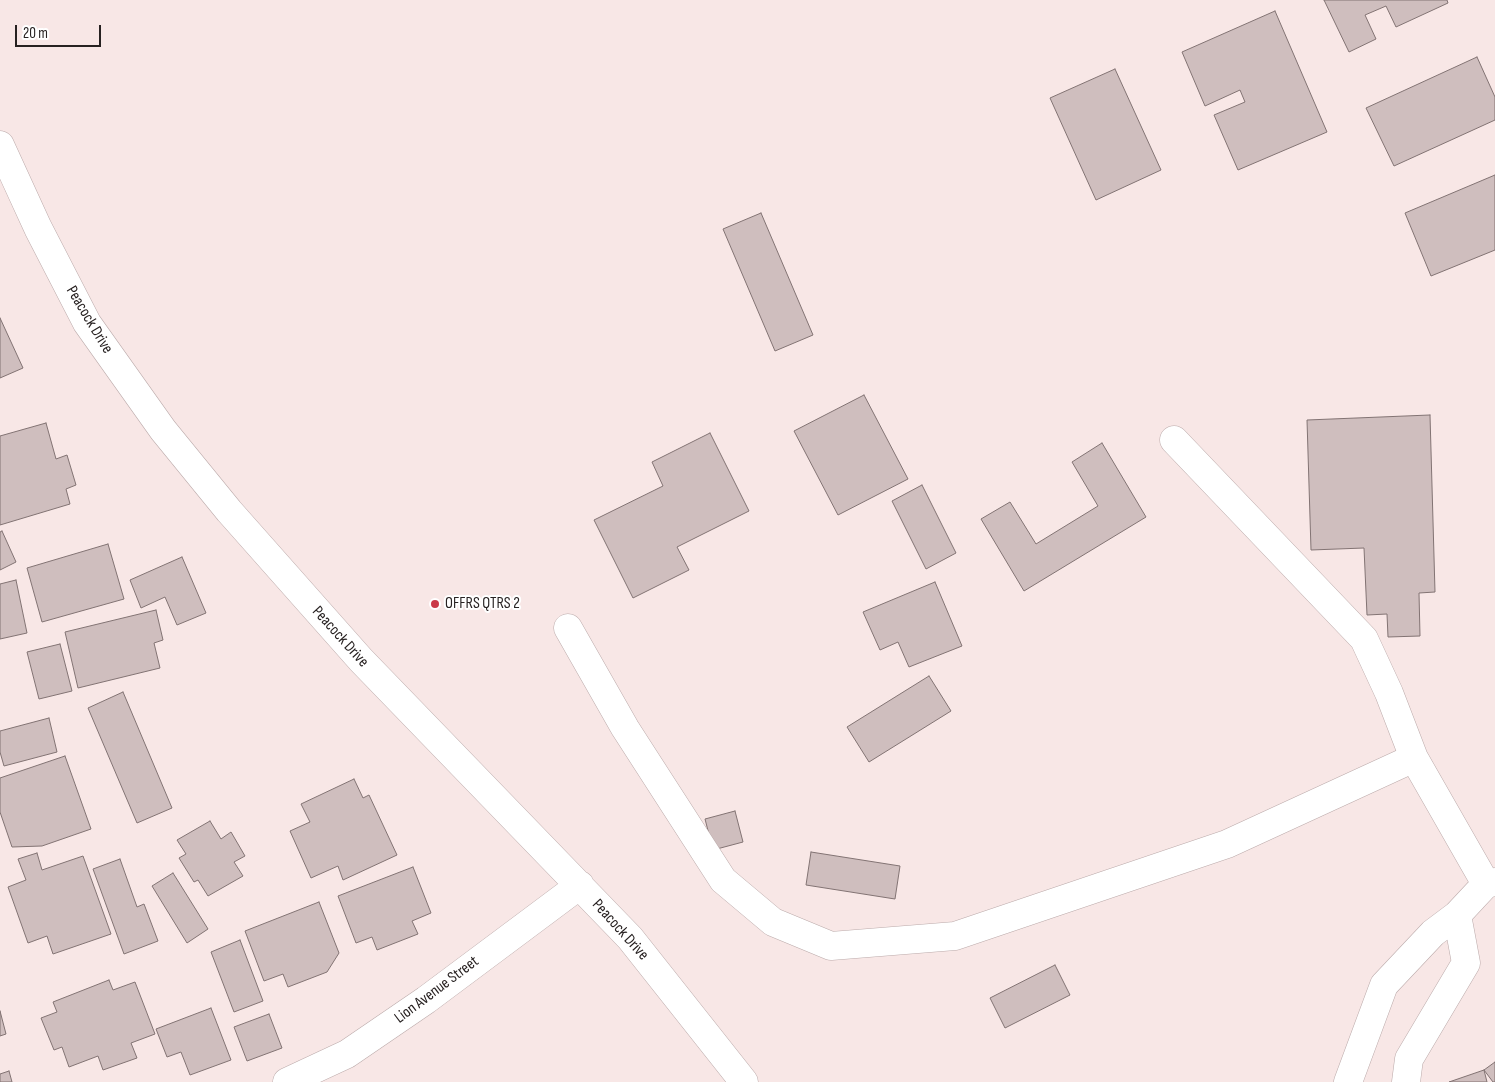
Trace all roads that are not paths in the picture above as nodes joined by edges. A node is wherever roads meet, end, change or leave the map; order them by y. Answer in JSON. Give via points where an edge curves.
{"nodes":[{"id":1,"x":0,"y":145,"type":"edge"},
{"id":2,"x":10,"y":189,"type":"edge"},
{"id":3,"x":1174,"y":440,"type":"dead end"},
{"id":4,"x":568,"y":628,"type":"dead end"},
{"id":5,"x":1414,"y":758,"type":"junction"},
{"id":6,"x":1491,"y":883,"type":"edge"},
{"id":7,"x":580,"y":885,"type":"junction"},
{"id":8,"x":1457,"y":914,"type":"junction"},
{"id":9,"x":287,"y":1082,"type":"edge"},
{"id":10,"x":744,"y":1082,"type":"edge"},
{"id":11,"x":1348,"y":1082,"type":"edge"},
{"id":12,"x":1406,"y":1082,"type":"edge"}],
"edges":[{"from":1,"to":2,"type":"street","name":"Peacock Drive"},
{"from":2,"to":7,"type":"street","name":"Peacock Drive","via":[[87,323],[169,437],[229,511],[360,660]]},
{"from":3,"to":5,"type":"street","via":[[1364,639]]},
{"from":4,"to":5,"type":"street","via":[[625,728],[723,880],[773,922],[831,946],[955,936],[1227,844]]},
{"from":5,"to":6,"type":"street"},
{"from":6,"to":8,"type":"street"},
{"from":7,"to":9,"type":"street","name":"Lion Avenue Street","via":[[426,1000],[355,1048]]},
{"from":7,"to":10,"type":"street","name":"Peacock Drive","via":[[630,938]]},
{"from":8,"to":11,"type":"street","via":[[1384,985]]},
{"from":8,"to":12,"type":"street","via":[[1466,964],[1409,1059]]}]}
